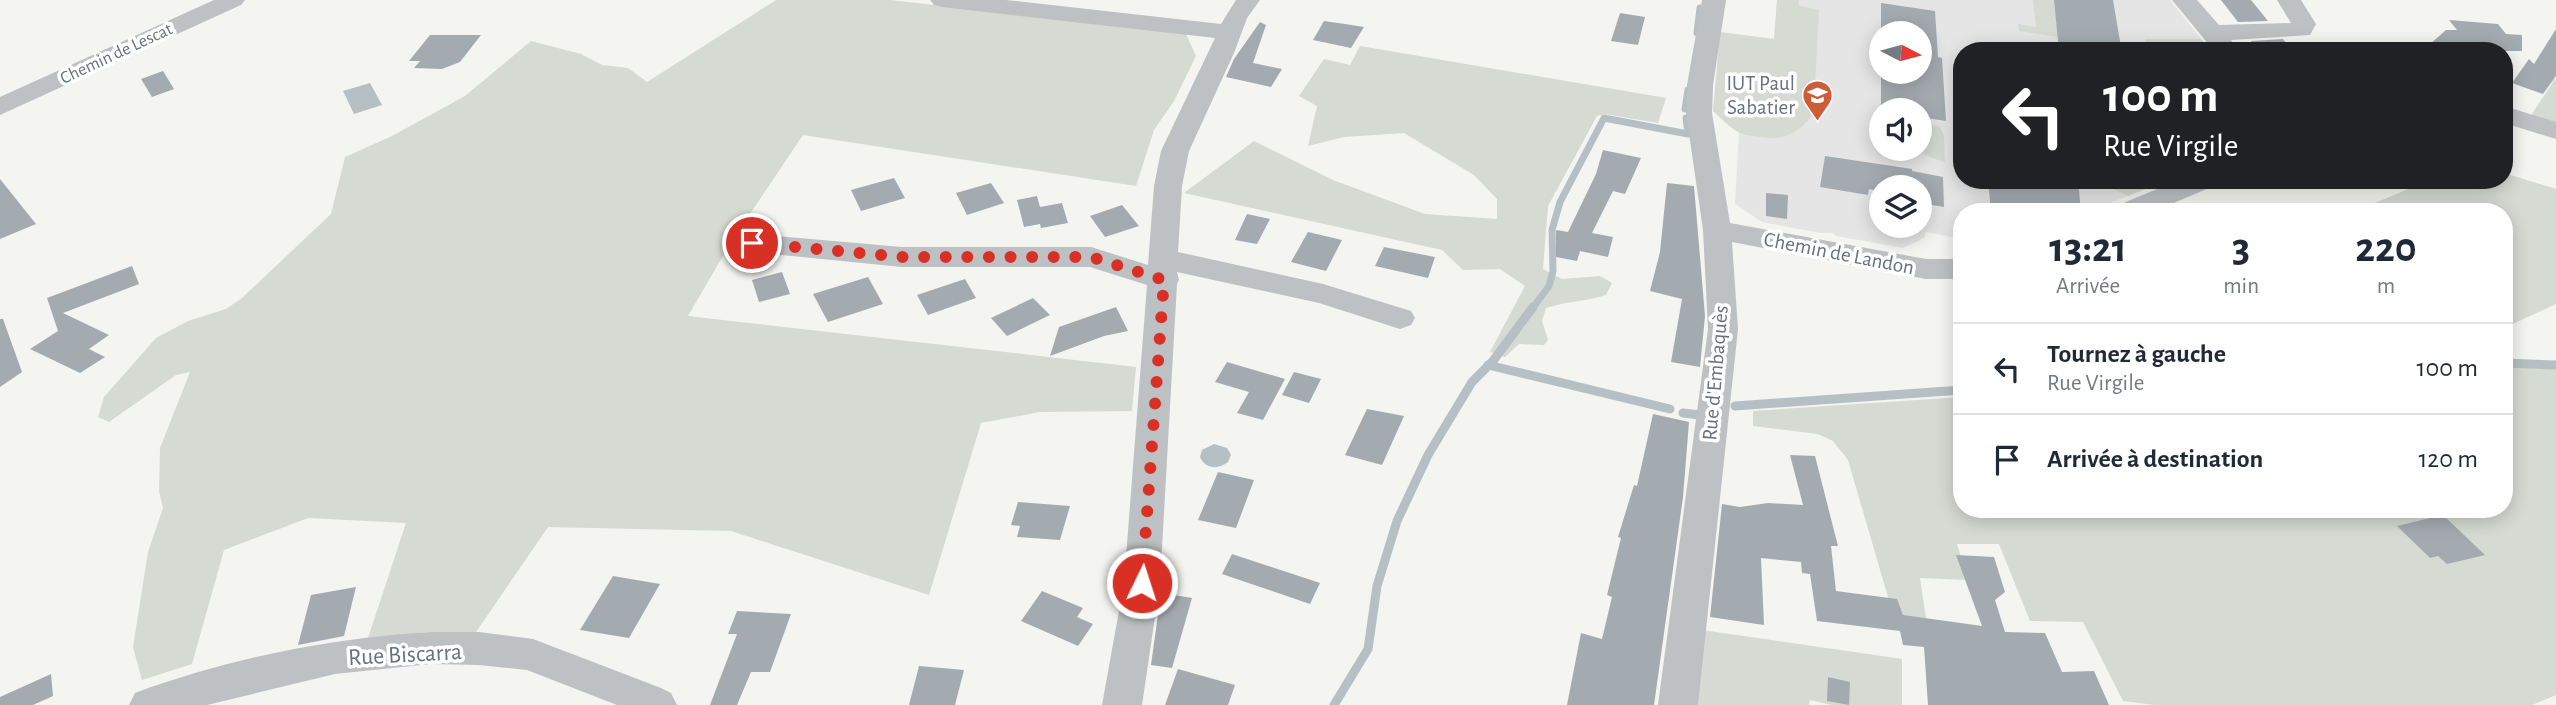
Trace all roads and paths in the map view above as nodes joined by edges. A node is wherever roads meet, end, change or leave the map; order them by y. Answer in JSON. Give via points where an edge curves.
{"nodes":[{"id":1,"x":233,"y":0,"type":"edge"},
{"id":2,"x":942,"y":0,"type":"edge"},
{"id":3,"x":1248,"y":0,"type":"edge"},
{"id":4,"x":1714,"y":0,"type":"edge"},
{"id":5,"x":2184,"y":0,"type":"edge"},
{"id":6,"x":2289,"y":0,"type":"edge"},
{"id":7,"x":1230,"y":32,"type":"junction"},
{"id":8,"x":2220,"y":42,"type":"edge"},
{"id":9,"x":0,"y":107,"type":"edge"},
{"id":10,"x":2513,"y":117,"type":"edge"},
{"id":11,"x":2556,"y":131,"type":"edge"},
{"id":12,"x":2182,"y":189,"type":"edge"},
{"id":13,"x":2148,"y":203,"type":"edge"},
{"id":14,"x":1717,"y":230,"type":"junction"},
{"id":15,"x":752,"y":243,"type":"dead end"},
{"id":16,"x":1953,"y":269,"type":"edge"},
{"id":17,"x":1164,"y":270,"type":"junction"},
{"id":18,"x":1400,"y":318,"type":"dead end"},
{"id":19,"x":149,"y":705,"type":"edge"},
{"id":20,"x":657,"y":705,"type":"edge"},
{"id":21,"x":1122,"y":705,"type":"edge"},
{"id":22,"x":1678,"y":705,"type":"edge"}],
"edges":[{"from":1,"to":9,"type":"street","name":"Chemin de Lescat"},
{"from":2,"to":7,"type":"street"},
{"from":3,"to":7,"type":"street"},
{"from":4,"to":14,"type":"street","name":"Rue d'Embaquès","via":[[1699,113]]},
{"from":5,"to":8,"type":"street"},
{"from":6,"to":8,"type":"street","via":[[2304,24],[2301,30]]},
{"from":7,"to":17,"type":"street","via":[[1175,151],[1168,186]]},
{"from":10,"to":11,"type":"street"},
{"from":12,"to":13,"type":"street"},
{"from":14,"to":16,"type":"street","name":"Chemin de Landon","via":[[1926,269]]},
{"from":14,"to":22,"type":"street","name":"Rue d'Embaquès","via":[[1723,329]]},
{"from":15,"to":17,"type":"street","via":[[902,257],[1091,257]]},
{"from":17,"to":18,"type":"street","via":[[1323,294]]},
{"from":17,"to":21,"type":"street","via":[[1142,583]]},
{"from":19,"to":20,"type":"street","name":"Rue Biscarra","via":[[323,660],[400,649],[447,648],[530,654]]}]}
